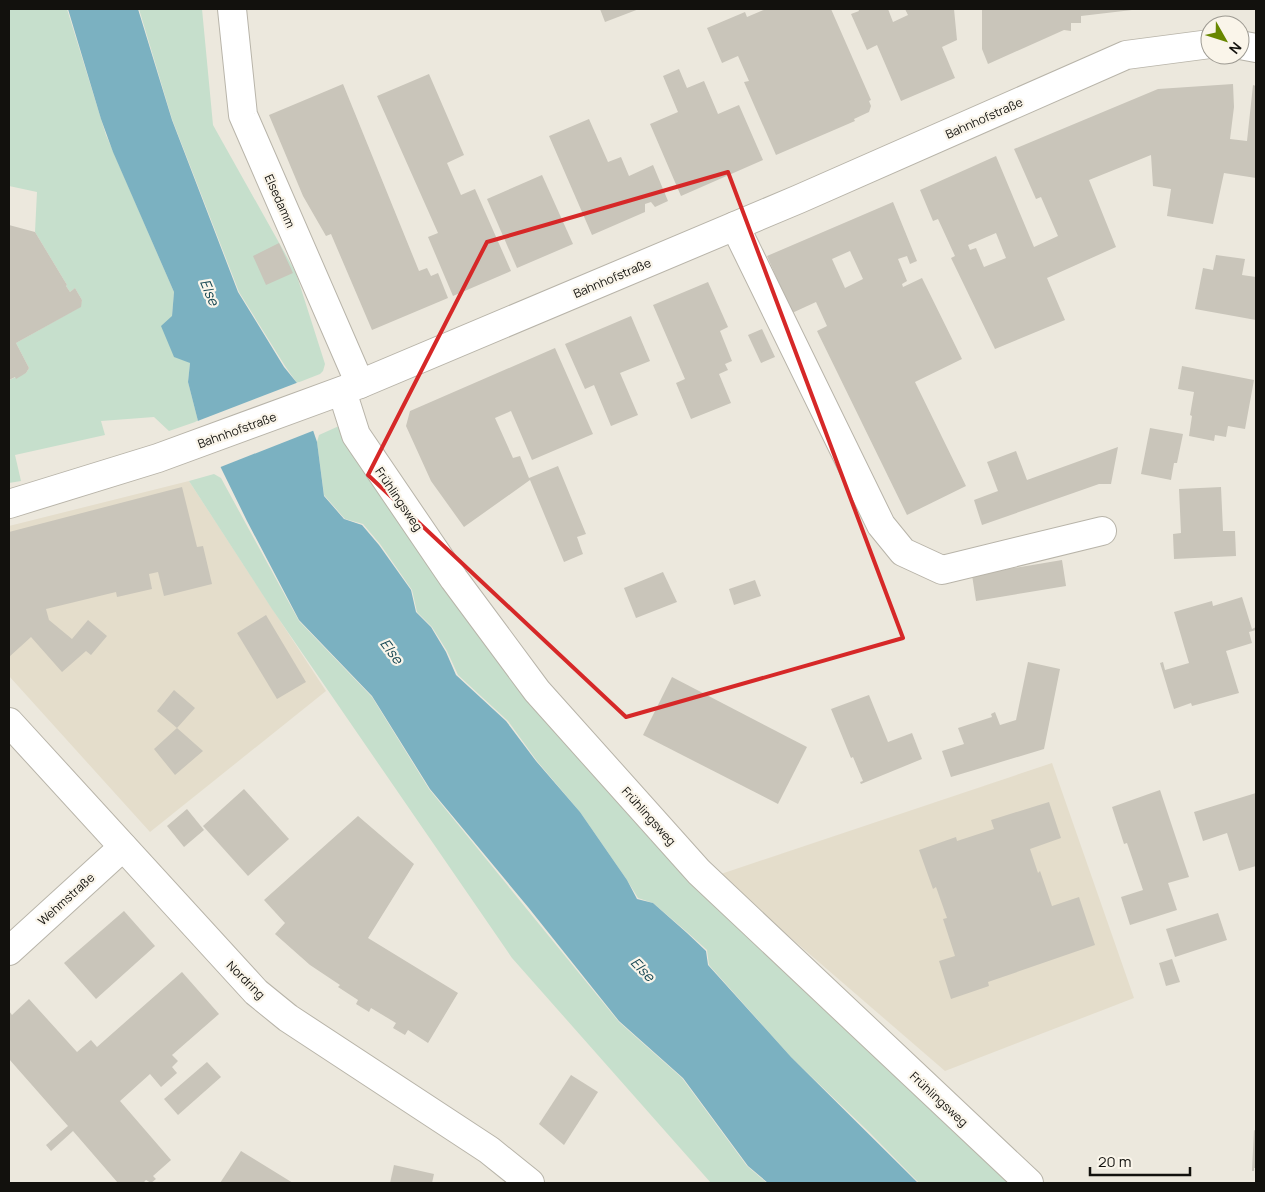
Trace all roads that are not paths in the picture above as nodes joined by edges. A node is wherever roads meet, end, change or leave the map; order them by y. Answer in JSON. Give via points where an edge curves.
{"nodes":[{"id":1,"x":232,"y":9,"type":"edge"},
{"id":2,"x":1200,"y":45,"type":"edge"},
{"id":3,"x":735,"y":226,"type":"junction"},
{"id":4,"x":341,"y":391,"type":"junction"},
{"id":5,"x":9,"y":504,"type":"edge"},
{"id":6,"x":1102,"y":531,"type":"dead end"},
{"id":7,"x":9,"y":722,"type":"edge"},
{"id":8,"x":123,"y":847,"type":"junction"},
{"id":9,"x":9,"y":951,"type":"edge"},
{"id":10,"x":530,"y":1183,"type":"edge"},
{"id":11,"x":1029,"y":1183,"type":"edge"}],
"edges":[{"from":1,"to":4,"type":"street","name":"Elsedamm","via":[[243,115]]},
{"from":2,"to":3,"type":"street","name":"Bahnhofstraße","via":[[1126,54]]},
{"from":3,"to":4,"type":"street","name":"Bahnhofstraße"},
{"from":3,"to":6,"type":"street","via":[[881,525],[902,552],[942,570]]},
{"from":4,"to":5,"type":"street","name":"Bahnhofstraße","via":[[158,458]]},
{"from":4,"to":11,"type":"street","name":"Frühlingsweg","via":[[356,435],[454,579],[537,691],[699,872]]},
{"from":7,"to":8,"type":"street","name":"Nordring"},
{"from":8,"to":9,"type":"street","name":"Wehmstraße"},
{"from":8,"to":10,"type":"street","name":"Nordring","via":[[256,992],[282,1013],[489,1150]]}]}
